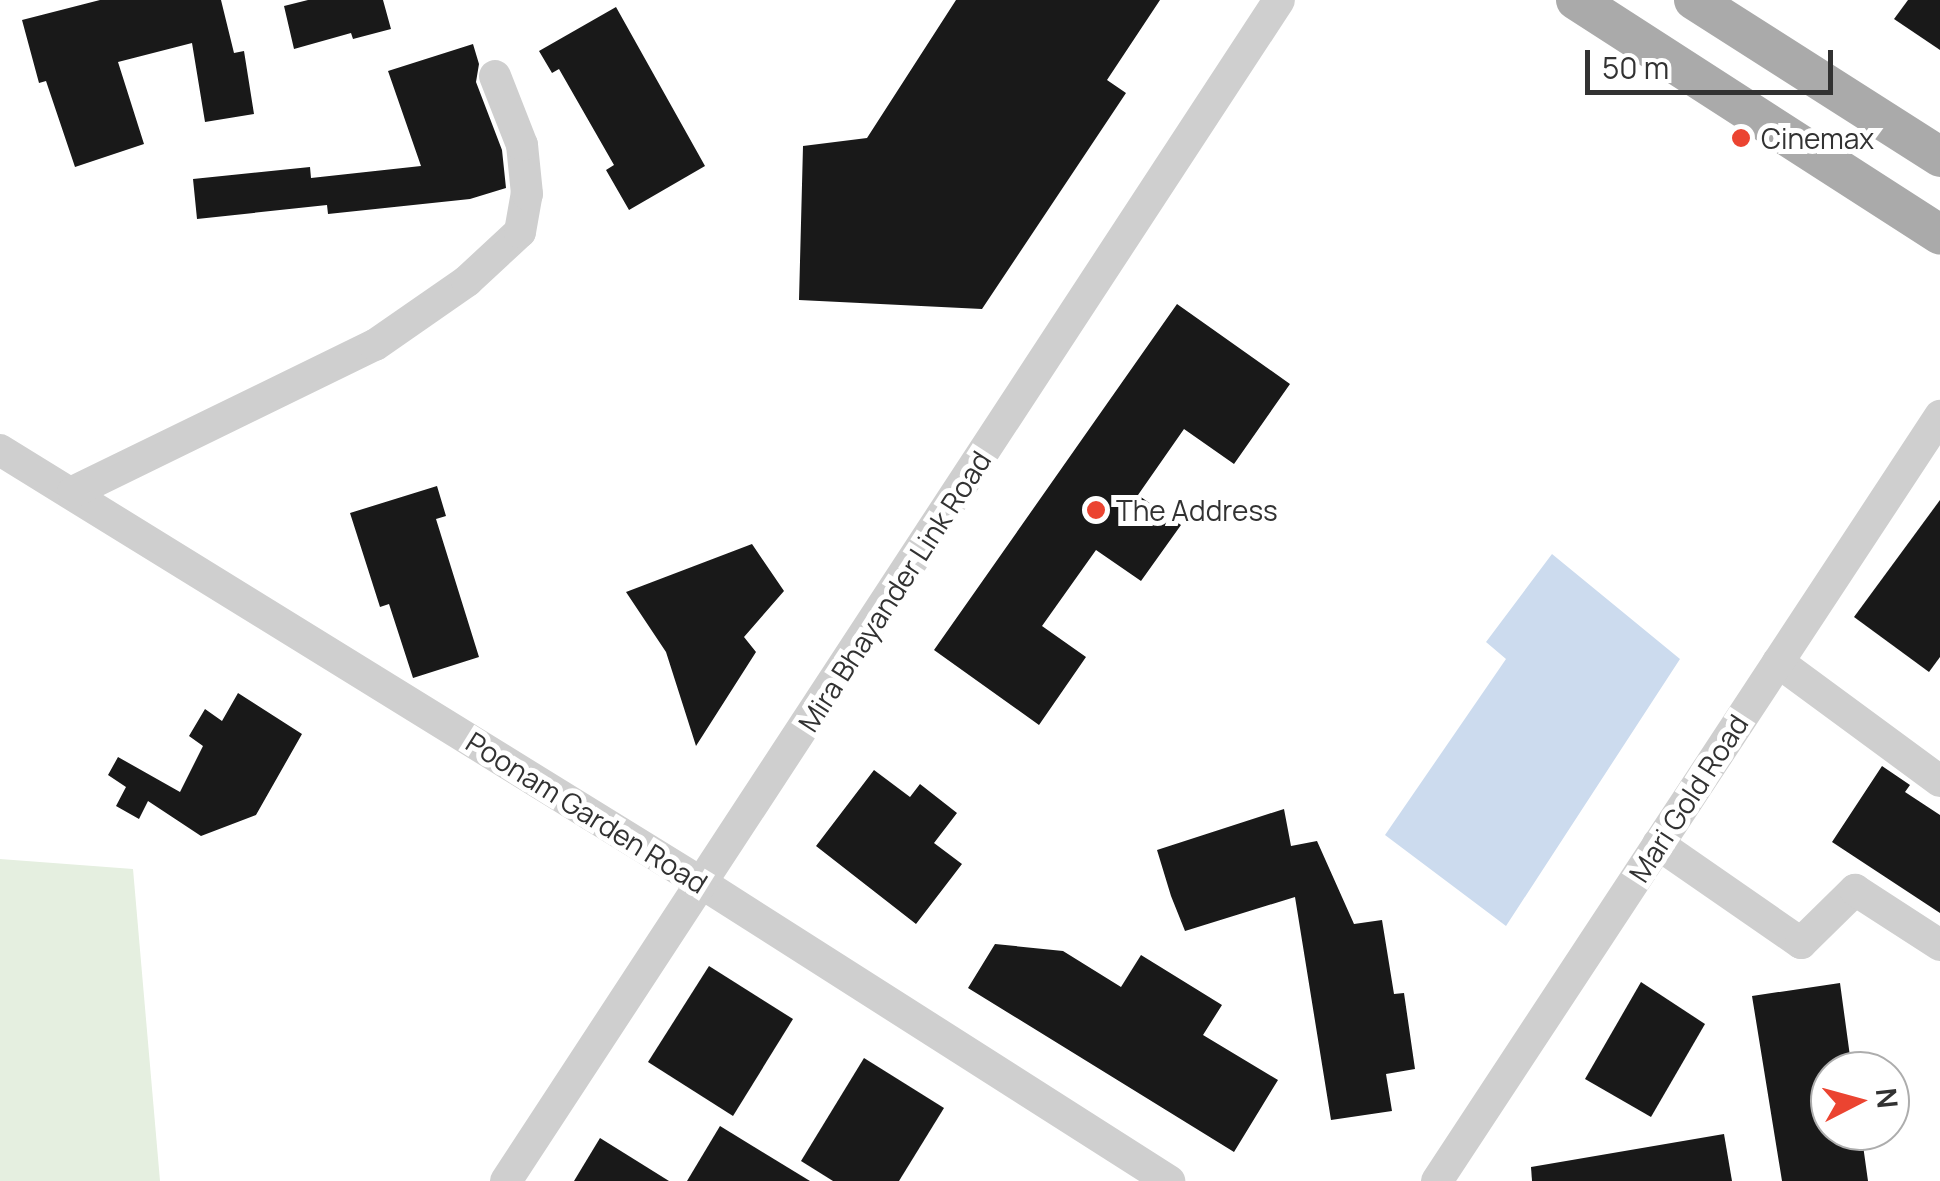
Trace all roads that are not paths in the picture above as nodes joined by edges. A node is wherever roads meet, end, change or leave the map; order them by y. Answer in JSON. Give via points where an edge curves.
{"nodes":[{"id":1,"x":1280,"y":0,"type":"edge"},
{"id":2,"x":1576,"y":0,"type":"edge"},
{"id":3,"x":1694,"y":0,"type":"edge"},
{"id":4,"x":495,"y":76,"type":"dead end"},
{"id":5,"x":1940,"y":157,"type":"edge"},
{"id":6,"x":1940,"y":235,"type":"edge"},
{"id":7,"x":1940,"y":416,"type":"edge"},
{"id":8,"x":0,"y":450,"type":"edge"},
{"id":9,"x":73,"y":492,"type":"junction"},
{"id":10,"x":1778,"y":662,"type":"junction"},
{"id":11,"x":1940,"y":781,"type":"edge"},
{"id":12,"x":1658,"y":844,"type":"junction"},
{"id":13,"x":703,"y":884,"type":"junction"},
{"id":14,"x":1940,"y":945,"type":"edge"},
{"id":15,"x":506,"y":1181,"type":"edge"},
{"id":16,"x":1170,"y":1181,"type":"edge"},
{"id":17,"x":1437,"y":1181,"type":"edge"}],
"edges":[{"from":1,"to":13,"type":"street","name":"Mira Bhayander Link Road"},
{"from":2,"to":6,"type":"main road"},
{"from":3,"to":5,"type":"main road"},
{"from":4,"to":9,"type":"street","via":[[522,145],[527,194],[520,232],[467,281],[375,344]]},
{"from":7,"to":10,"type":"street","name":"Mari Gold Road"},
{"from":8,"to":9,"type":"street","name":"Poonam Garden Road"},
{"from":9,"to":13,"type":"street","name":"Poonam Garden Road"},
{"from":10,"to":11,"type":"street"},
{"from":10,"to":12,"type":"street","name":"Mari Gold Road"},
{"from":12,"to":14,"type":"street","via":[[1801,943],[1855,890]]},
{"from":12,"to":17,"type":"street","name":"Mari Gold Road"},
{"from":13,"to":15,"type":"street","name":"Mira Bhayander Link Road"},
{"from":13,"to":16,"type":"street","name":"Poonam Garden Road"}]}
